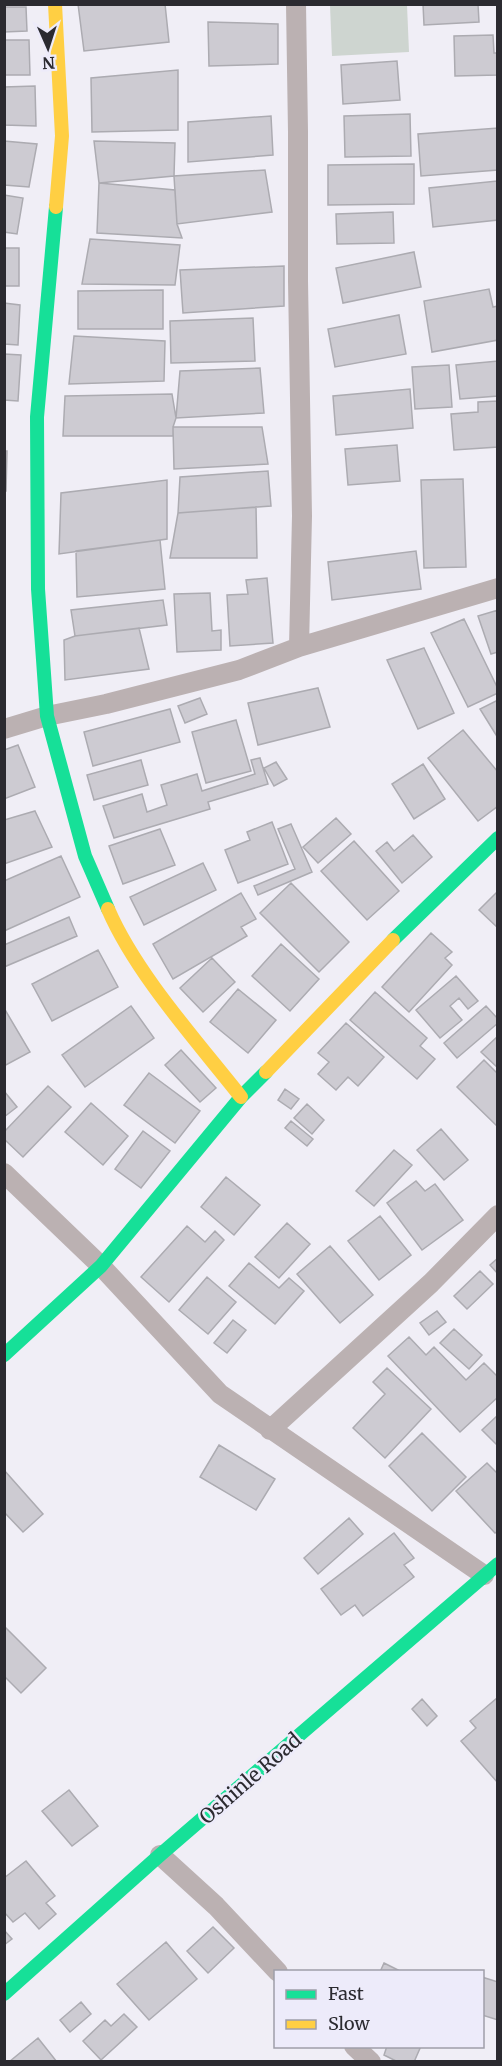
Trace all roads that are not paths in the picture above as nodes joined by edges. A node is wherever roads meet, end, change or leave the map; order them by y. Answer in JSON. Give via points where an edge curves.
{"nodes":[{"id":1,"x":55,"y":4,"type":"edge"},
{"id":2,"x":296,"y":4,"type":"edge"},
{"id":3,"x":498,"y":588,"type":"edge"},
{"id":4,"x":299,"y":648,"type":"junction"},
{"id":5,"x":47,"y":716,"type":"junction"},
{"id":6,"x":4,"y":729,"type":"edge"},
{"id":7,"x":498,"y":838,"type":"edge"},
{"id":8,"x":241,"y":1097,"type":"junction"},
{"id":9,"x":4,"y":1173,"type":"edge"},
{"id":10,"x":498,"y":1215,"type":"edge"},
{"id":11,"x":101,"y":1266,"type":"junction"},
{"id":12,"x":4,"y":1355,"type":"edge"},
{"id":13,"x":270,"y":1430,"type":"junction"},
{"id":14,"x":491,"y":1569,"type":"edge"},
{"id":15,"x":160,"y":1855,"type":"junction"},
{"id":16,"x":277,"y":1970,"type":"edge"},
{"id":17,"x":4,"y":1994,"type":"edge"},
{"id":18,"x":356,"y":2048,"type":"edge"},
{"id":19,"x":371,"y":2061,"type":"edge"}],
"edges":[{"from":1,"to":5,"type":"street","via":[[62,136],[37,417],[38,589]]},
{"from":2,"to":4,"type":"street","via":[[302,516]]},
{"from":3,"to":4,"type":"street"},
{"from":4,"to":5,"type":"street","via":[[239,669]]},
{"from":5,"to":6,"type":"street"},
{"from":5,"to":8,"type":"street","via":[[85,855],[114,923],[149,979]]},
{"from":7,"to":8,"type":"street"},
{"from":8,"to":11,"type":"street"},
{"from":9,"to":11,"type":"street"},
{"from":10,"to":13,"type":"street","via":[[431,1284]]},
{"from":11,"to":12,"type":"street"},
{"from":11,"to":13,"type":"street","via":[[220,1394]]},
{"from":13,"to":14,"type":"street"},
{"from":14,"to":15,"type":"street","name":"Oshinle Road"},
{"from":15,"to":16,"type":"street"},
{"from":15,"to":17,"type":"street","name":"Oshinle Road"},
{"from":18,"to":19,"type":"street"}]}
